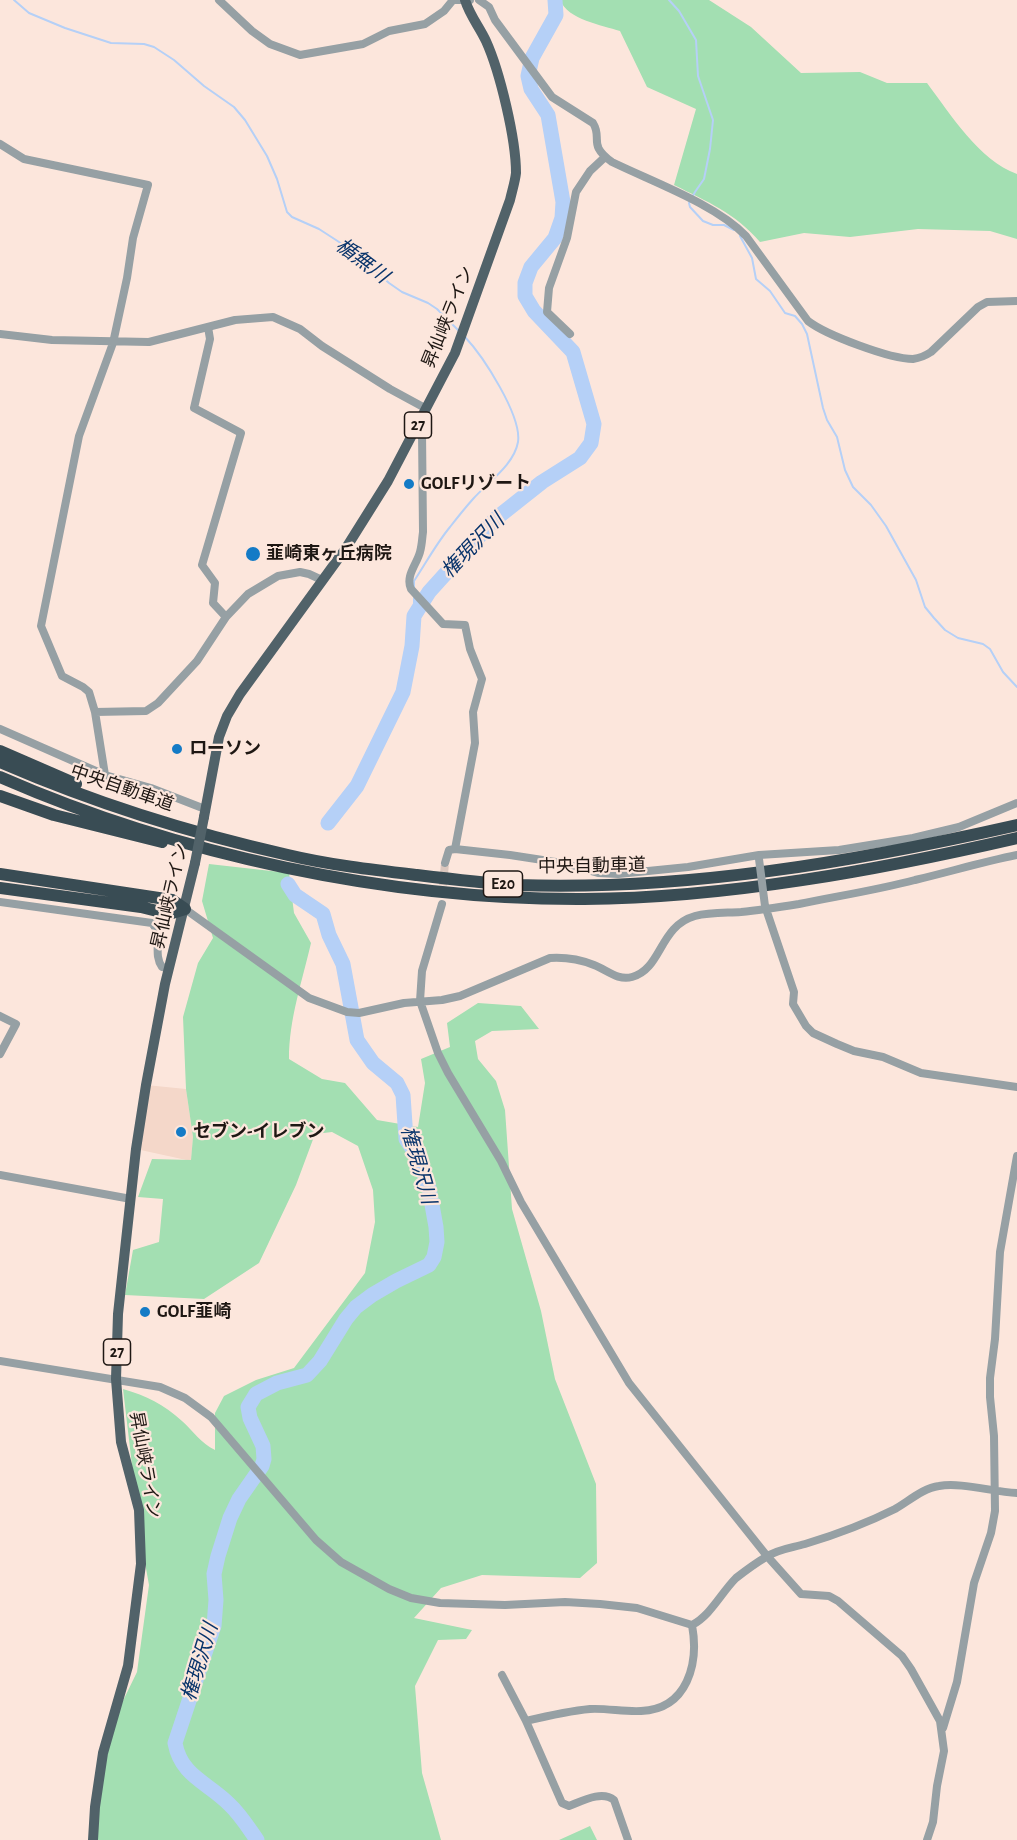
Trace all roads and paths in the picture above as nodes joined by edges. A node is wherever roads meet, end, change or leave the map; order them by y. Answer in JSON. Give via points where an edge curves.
{"nodes":[{"id":1,"x":219,"y":0,"type":"edge"},
{"id":2,"x":465,"y":0,"type":"edge"},
{"id":3,"x":470,"y":0,"type":"edge"},
{"id":4,"x":478,"y":0,"type":"edge"},
{"id":5,"x":0,"y":144,"type":"edge"},
{"id":6,"x":604,"y":157,"type":"junction"},
{"id":7,"x":1017,"y":301,"type":"edge"},
{"id":8,"x":208,"y":327,"type":"junction"},
{"id":9,"x":0,"y":334,"type":"edge"},
{"id":10,"x":570,"y":334,"type":"dead end"},
{"id":11,"x":113,"y":343,"type":"junction"},
{"id":12,"x":425,"y":408,"type":"junction"},
{"id":13,"x":417,"y":426,"type":"junction"},
{"id":14,"x":322,"y":580,"type":"junction"},
{"id":15,"x":226,"y":617,"type":"junction"},
{"id":16,"x":95,"y":712,"type":"junction"},
{"id":17,"x":0,"y":729,"type":"edge"},
{"id":18,"x":0,"y":751,"type":"edge"},
{"id":19,"x":0,"y":762,"type":"edge"},
{"id":20,"x":105,"y":775,"type":"junction"},
{"id":21,"x":0,"y":777,"type":"edge"},
{"id":22,"x":0,"y":796,"type":"edge"},
{"id":23,"x":1017,"y":803,"type":"edge"},
{"id":24,"x":204,"y":813,"type":"junction"},
{"id":25,"x":155,"y":819,"type":"junction"},
{"id":26,"x":1017,"y":825,"type":"edge"},
{"id":27,"x":1017,"y":838,"type":"edge"},
{"id":28,"x":455,"y":849,"type":"junction"},
{"id":29,"x":228,"y":854,"type":"junction"},
{"id":30,"x":1017,"y":855,"type":"edge"},
{"id":31,"x":759,"y":857,"type":"junction"},
{"id":32,"x":445,"y":863,"type":"tunnel mouth"},
{"id":33,"x":0,"y":875,"type":"edge"},
{"id":34,"x":0,"y":889,"type":"edge"},
{"id":35,"x":0,"y":902,"type":"edge"},
{"id":36,"x":442,"y":904,"type":"tunnel mouth"},
{"id":37,"x":766,"y":908,"type":"junction"},
{"id":38,"x":185,"y":909,"type":"junction"},
{"id":39,"x":169,"y":968,"type":"junction"},
{"id":40,"x":420,"y":1001,"type":"junction"},
{"id":41,"x":0,"y":1016,"type":"edge"},
{"id":42,"x":0,"y":1054,"type":"edge"},
{"id":43,"x":1017,"y":1087,"type":"edge"},
{"id":44,"x":1017,"y":1156,"type":"edge"},
{"id":45,"x":0,"y":1175,"type":"edge"},
{"id":46,"x":131,"y":1200,"type":"junction"},
{"id":47,"x":0,"y":1361,"type":"edge"},
{"id":48,"x":116,"y":1379,"type":"junction"},
{"id":49,"x":996,"y":1492,"type":"junction"},
{"id":50,"x":1017,"y":1492,"type":"edge"},
{"id":51,"x":767,"y":1556,"type":"junction"},
{"id":52,"x":692,"y":1625,"type":"junction"},
{"id":53,"x":502,"y":1675,"type":"dead end"},
{"id":54,"x":526,"y":1721,"type":"junction"},
{"id":55,"x":942,"y":1729,"type":"junction"},
{"id":56,"x":91,"y":1839,"type":"edge"},
{"id":57,"x":628,"y":1840,"type":"edge"},
{"id":58,"x":927,"y":1840,"type":"edge"}],
"edges":[{"from":1,"to":2,"type":"street","via":[[270,44],[300,56],[363,44],[389,31],[425,24],[453,0]]},
{"from":2,"to":3,"type":"street"},
{"from":2,"to":12,"type":"main road","name":"昇仙峡ライン","number":"27","via":[[486,40],[498,77],[511,130],[516,175],[458,343]]},
{"from":4,"to":6,"type":"street","via":[[489,7],[552,97],[593,123]]},
{"from":5,"to":11,"type":"street","via":[[24,159],[148,185],[133,238]]},
{"from":6,"to":7,"type":"street","via":[[731,222],[746,236],[808,321],[834,337],[912,359],[935,348],[987,302]]},
{"from":6,"to":10,"type":"street","via":[[576,192],[567,238],[549,288],[547,312]]},
{"from":8,"to":11,"type":"street","via":[[148,342]]},
{"from":8,"to":12,"type":"street","via":[[273,317],[300,329]]},
{"from":8,"to":15,"type":"street","via":[[210,339],[194,408],[241,433],[202,565],[215,583],[213,603]]},
{"from":9,"to":11,"type":"street"},
{"from":11,"to":16,"type":"street","via":[[79,436],[41,626],[63,676],[89,693]]},
{"from":12,"to":13,"type":"main road","name":"昇仙峡ライン","number":"27"},
{"from":13,"to":14,"type":"main road","name":"昇仙峡ライン","number":"27","via":[[368,515]]},
{"from":13,"to":28,"type":"street","via":[[422,431],[423,532],[422,548],[409,583],[443,624],[465,625],[482,679],[473,712],[475,742]]},
{"from":14,"to":15,"type":"street","via":[[300,572],[278,576],[248,594]]},
{"from":14,"to":24,"type":"main road","name":"昇仙峡ライン","number":"27","via":[[227,716]]},
{"from":15,"to":16,"type":"street","via":[[196,661],[152,707],[146,711]]},
{"from":16,"to":20,"type":"street"},
{"from":17,"to":20,"type":"street"},
{"from":18,"to":25,"type":"highway"},
{"from":19,"to":25,"type":"highway","name":"中央自動車道","number":"E20"},
{"from":20,"to":24,"type":"street","via":[[151,788]]},
{"from":21,"to":29,"type":"highway","name":"中央自動車道","number":"E20","via":[[64,803]]},
{"from":22,"to":29,"type":"highway","via":[[54,815],[150,840]]},
{"from":23,"to":31,"type":"street","via":[[959,827],[913,838]]},
{"from":24,"to":38,"type":"main road","name":"昇仙峡ライン","number":"27","bridge":true},
{"from":25,"to":26,"type":"highway","name":"中央自動車道","number":"E20","via":[[300,858],[515,885],[663,882],[774,870],[857,858]]},
{"from":27,"to":29,"type":"highway","name":"中央自動車道","number":"E20","via":[[808,878],[662,895],[586,899],[515,898],[398,886]]},
{"from":28,"to":31,"type":"street","via":[[618,874]]},
{"from":28,"to":32,"type":"street","via":[[449,850]]},
{"from":30,"to":37,"type":"street","via":[[875,890]]},
{"from":31,"to":37,"type":"street","bridge":true},
{"from":33,"to":38,"type":"highway","via":[[172,900]]},
{"from":34,"to":38,"type":"highway","via":[[169,914]]},
{"from":35,"to":39,"type":"street","via":[[152,923],[158,933],[157,961]]},
{"from":36,"to":40,"type":"street","via":[[422,971]]},
{"from":37,"to":40,"type":"street","via":[[702,915],[681,922],[668,934],[650,965],[630,977],[619,978],[578,960],[556,957],[460,996]]},
{"from":37,"to":43,"type":"street","via":[[794,992],[793,1004],[813,1033],[921,1073]]},
{"from":38,"to":39,"type":"main road","name":"昇仙峡ライン","number":"27"},
{"from":38,"to":40,"type":"street","via":[[309,998],[359,1013]]},
{"from":39,"to":46,"type":"main road","name":"昇仙峡ライン","number":"27","via":[[146,1085]]},
{"from":40,"to":51,"type":"street","via":[[448,1072],[629,1383]]},
{"from":41,"to":42,"type":"street","via":[[16,1024]]},
{"from":44,"to":49,"type":"street","via":[[1000,1252],[990,1378]]},
{"from":45,"to":46,"type":"street"},
{"from":46,"to":48,"type":"main road","name":"昇仙峡ライン","number":"27","via":[[118,1314]]},
{"from":47,"to":48,"type":"street"},
{"from":48,"to":52,"type":"street","via":[[160,1387],[198,1406],[255,1466],[316,1540],[341,1562],[389,1589],[440,1603],[600,1604],[636,1608]]},
{"from":48,"to":56,"type":"main road","name":"昇仙峡ライン","number":"27","via":[[121,1442],[138,1510],[141,1564],[128,1666],[103,1753]]},
{"from":49,"to":50,"type":"street"},
{"from":49,"to":51,"type":"street","via":[[938,1486],[859,1524]]},
{"from":49,"to":55,"type":"street","via":[[991,1533],[974,1583],[957,1682]]},
{"from":51,"to":52,"type":"street","via":[[736,1578],[702,1620]]},
{"from":51,"to":55,"type":"street","via":[[801,1594],[829,1596],[838,1601],[902,1656],[937,1713]]},
{"from":52,"to":54,"type":"street","via":[[695,1639],[688,1681],[683,1691],[667,1702],[651,1710],[591,1709]]},
{"from":53,"to":54,"type":"street"},
{"from":54,"to":57,"type":"street","via":[[562,1803],[569,1806],[608,1796],[614,1800]]},
{"from":55,"to":58,"type":"street","via":[[944,1751]]}]}
